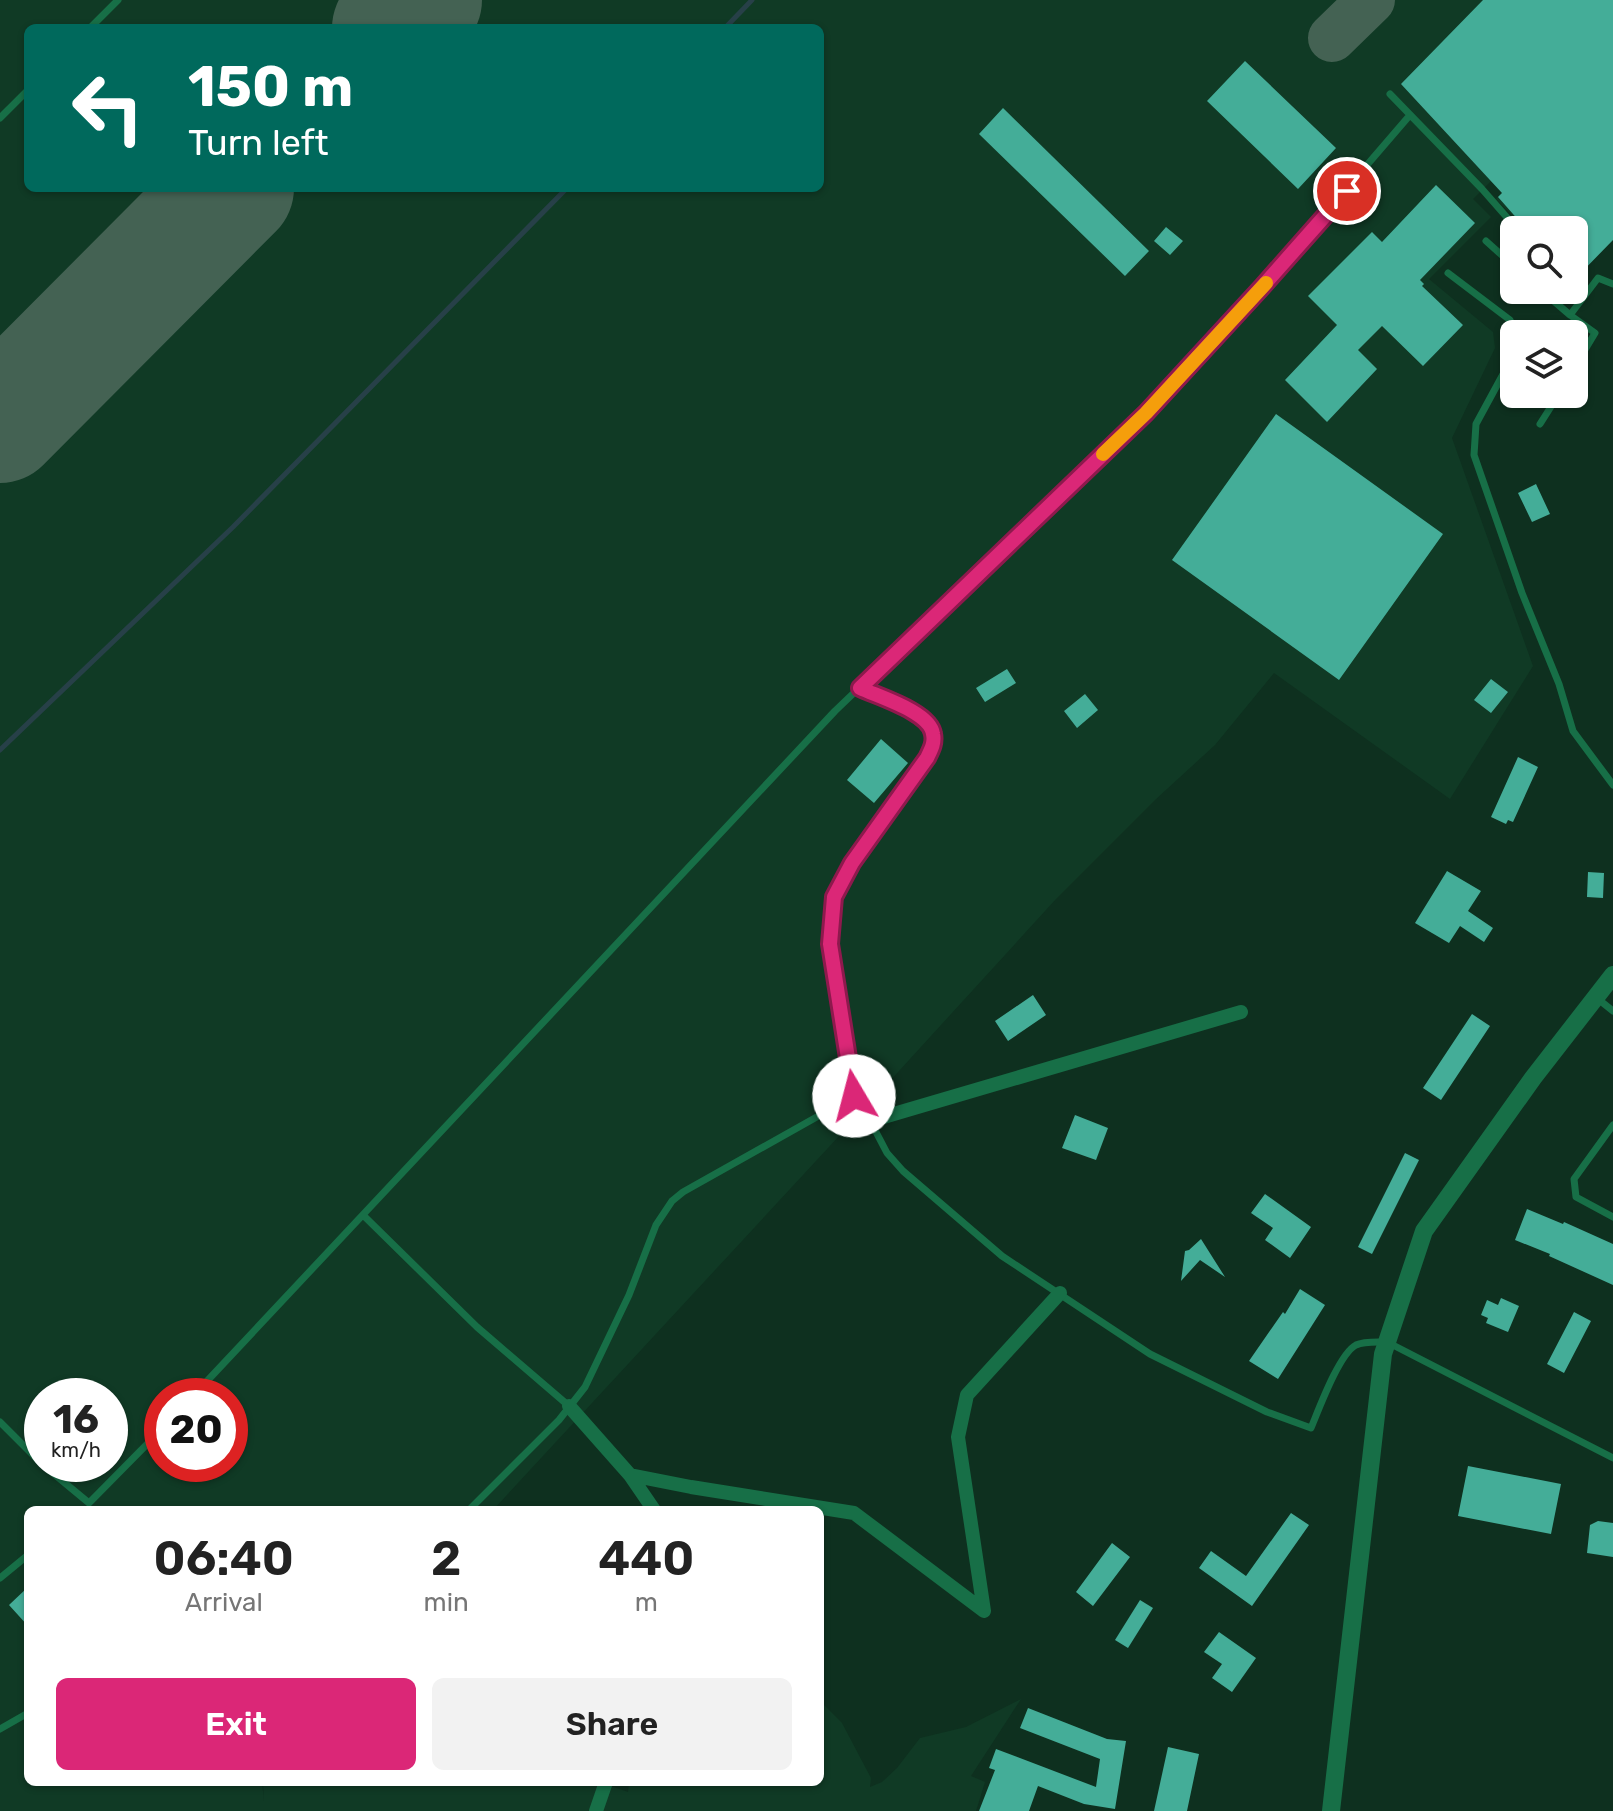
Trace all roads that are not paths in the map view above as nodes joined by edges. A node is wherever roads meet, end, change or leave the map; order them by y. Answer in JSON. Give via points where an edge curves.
{"nodes":[{"id":1,"x":118,"y":0,"type":"edge"},
{"id":2,"x":94,"y":24,"type":"edge"},
{"id":3,"x":24,"y":94,"type":"edge"},
{"id":4,"x":1390,"y":94,"type":"dead end"},
{"id":5,"x":1410,"y":115,"type":"junction"},
{"id":6,"x":0,"y":118,"type":"edge"},
{"id":7,"x":1506,"y":216,"type":"edge"},
{"id":8,"x":1486,"y":241,"type":"dead end"},
{"id":9,"x":1500,"y":254,"type":"edge"},
{"id":10,"x":1448,"y":273,"type":"dead end"},
{"id":11,"x":1613,"y":284,"type":"edge"},
{"id":12,"x":1557,"y":304,"type":"edge"},
{"id":13,"x":1570,"y":315,"type":"junction"},
{"id":14,"x":1510,"y":320,"type":"edge"},
{"id":15,"x":1577,"y":320,"type":"edge"},
{"id":16,"x":1588,"y":328,"type":"edge"},
{"id":17,"x":1588,"y":345,"type":"edge"},
{"id":18,"x":1500,"y":380,"type":"edge"},
{"id":19,"x":1550,"y":408,"type":"edge"},
{"id":20,"x":1540,"y":424,"type":"dead end"},
{"id":21,"x":860,"y":688,"type":"junction"},
{"id":22,"x":1613,"y":785,"type":"edge"},
{"id":23,"x":1613,"y":975,"type":"edge"},
{"id":24,"x":1596,"y":997,"type":"junction"},
{"id":25,"x":1613,"y":1011,"type":"edge"},
{"id":26,"x":1241,"y":1012,"type":"dead end"},
{"id":27,"x":854,"y":1096,"type":"junction"},
{"id":28,"x":870,"y":1121,"type":"junction"},
{"id":29,"x":1613,"y":1125,"type":"edge"},
{"id":30,"x":363,"y":1215,"type":"junction"},
{"id":31,"x":1613,"y":1217,"type":"edge"},
{"id":32,"x":1060,"y":1293,"type":"junction"},
{"id":33,"x":1387,"y":1342,"type":"junction"},
{"id":34,"x":210,"y":1378,"type":"edge"},
{"id":35,"x":569,"y":1406,"type":"junction"},
{"id":36,"x":0,"y":1422,"type":"edge"},
{"id":37,"x":24,"y":1446,"type":"edge"},
{"id":38,"x":144,"y":1447,"type":"edge"},
{"id":39,"x":1613,"y":1458,"type":"edge"},
{"id":40,"x":630,"y":1475,"type":"junction"},
{"id":41,"x":64,"y":1482,"type":"edge"},
{"id":42,"x":89,"y":1503,"type":"junction"},
{"id":43,"x":86,"y":1506,"type":"edge"},
{"id":44,"x":473,"y":1506,"type":"edge"},
{"id":45,"x":651,"y":1506,"type":"edge"},
{"id":46,"x":810,"y":1506,"type":"edge"},
{"id":47,"x":824,"y":1508,"type":"edge"},
{"id":48,"x":24,"y":1558,"type":"edge"},
{"id":49,"x":0,"y":1578,"type":"edge"},
{"id":50,"x":24,"y":1715,"type":"edge"},
{"id":51,"x":0,"y":1729,"type":"edge"},
{"id":52,"x":605,"y":1786,"type":"edge"},
{"id":53,"x":596,"y":1811,"type":"edge"},
{"id":54,"x":1331,"y":1811,"type":"edge"}],
"edges":[{"from":1,"to":2,"type":"lane"},
{"from":3,"to":6,"type":"lane"},
{"from":4,"to":5,"type":"lane"},
{"from":5,"to":7,"type":"lane"},
{"from":5,"to":21,"type":"lane","via":[[1146,413]]},
{"from":8,"to":9,"type":"lane"},
{"from":10,"to":14,"type":"lane"},
{"from":11,"to":13,"type":"lane","via":[[1598,278]]},
{"from":12,"to":13,"type":"lane"},
{"from":13,"to":15,"type":"lane"},
{"from":16,"to":17,"type":"lane","via":[[1595,333]]},
{"from":18,"to":22,"type":"lane","via":[[1476,424],[1474,455],[1573,731]]},
{"from":19,"to":20,"type":"lane"},
{"from":21,"to":27,"type":"lane","via":[[918,714],[934,735],[927,758],[834,897],[830,944]]},
{"from":21,"to":30,"type":"lane"},
{"from":23,"to":24,"type":"street"},
{"from":24,"to":25,"type":"lane"},
{"from":24,"to":33,"type":"street","via":[[1424,1231]]},
{"from":26,"to":28,"type":"street"},
{"from":27,"to":28,"type":"lane"},
{"from":27,"to":35,"type":"lane","via":[[672,1201],[656,1225],[585,1387]]},
{"from":28,"to":32,"type":"lane","via":[[903,1171],[1002,1256]]},
{"from":29,"to":31,"type":"lane","via":[[1574,1179],[1576,1197]]},
{"from":30,"to":34,"type":"lane"},
{"from":30,"to":35,"type":"lane","via":[[477,1327]]},
{"from":32,"to":33,"type":"lane","via":[[1150,1354],[1311,1428],[1347,1352],[1361,1343]]},
{"from":32,"to":47,"type":"street","via":[[967,1395],[958,1437],[984,1611],[854,1513]]},
{"from":33,"to":39,"type":"lane"},
{"from":33,"to":54,"type":"street"},
{"from":35,"to":40,"type":"street"},
{"from":35,"to":44,"type":"lane"},
{"from":36,"to":37,"type":"lane"},
{"from":38,"to":42,"type":"lane"},
{"from":40,"to":45,"type":"street"},
{"from":40,"to":46,"type":"street"},
{"from":41,"to":42,"type":"lane"},
{"from":42,"to":43,"type":"lane"},
{"from":48,"to":49,"type":"lane"},
{"from":50,"to":51,"type":"lane"},
{"from":52,"to":53,"type":"street"}]}
